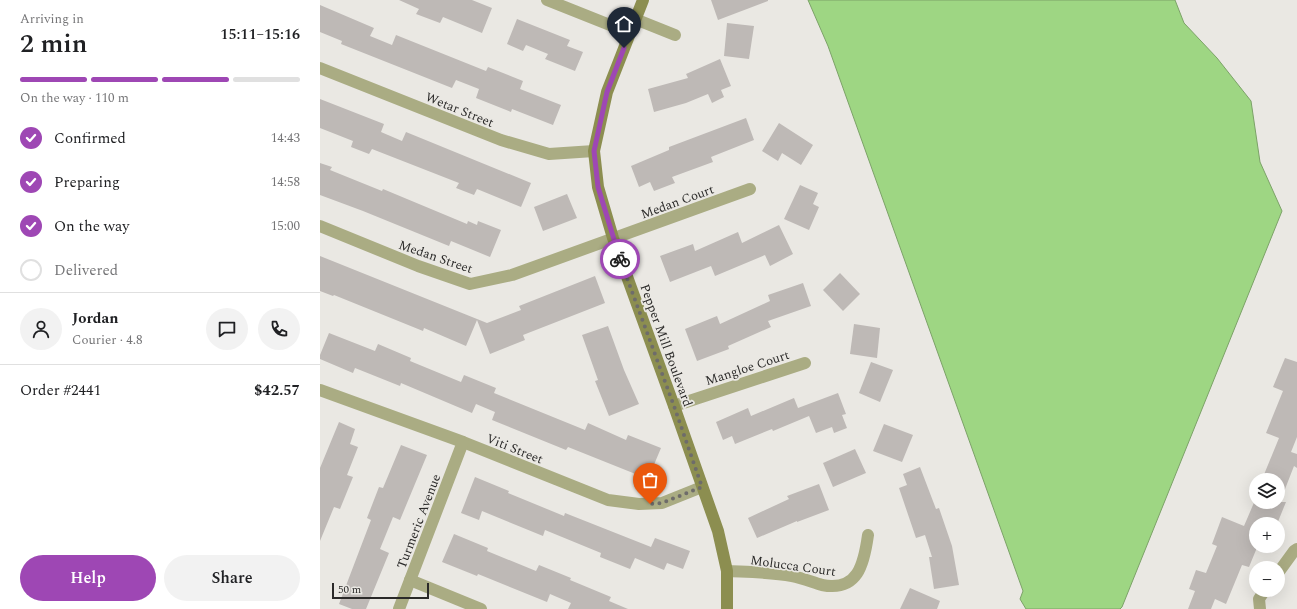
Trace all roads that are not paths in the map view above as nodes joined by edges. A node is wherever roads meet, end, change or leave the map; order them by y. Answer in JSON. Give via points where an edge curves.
{"nodes":[{"id":1,"x":548,"y":0,"type":"edge"},
{"id":2,"x":643,"y":0,"type":"edge"},
{"id":3,"x":635,"y":20,"type":"junction"},
{"id":4,"x":630,"y":33,"type":"junction"},
{"id":5,"x":675,"y":35,"type":"dead end"},
{"id":6,"x":320,"y":68,"type":"edge"},
{"id":7,"x":594,"y":151,"type":"junction"},
{"id":8,"x":750,"y":189,"type":"dead end"},
{"id":9,"x":320,"y":226,"type":"edge"},
{"id":10,"x":613,"y":238,"type":"junction"},
{"id":11,"x":805,"y":362,"type":"dead end"},
{"id":12,"x":320,"y":390,"type":"edge"},
{"id":13,"x":674,"y":406,"type":"junction"},
{"id":14,"x":462,"y":442,"type":"junction"},
{"id":15,"x":702,"y":487,"type":"junction"},
{"id":16,"x":868,"y":535,"type":"dead end"},
{"id":17,"x":1297,"y":549,"type":"edge"},
{"id":18,"x":1285,"y":563,"type":"edge"},
{"id":19,"x":728,"y":571,"type":"junction"},
{"id":20,"x":410,"y":580,"type":"junction"},
{"id":21,"x":1260,"y":597,"type":"edge"},
{"id":22,"x":399,"y":609,"type":"edge"},
{"id":23,"x":481,"y":609,"type":"edge"},
{"id":24,"x":727,"y":609,"type":"edge"},
{"id":25,"x":1260,"y":609,"type":"edge"}],
"edges":[{"from":1,"to":4,"type":"street"},
{"from":2,"to":3,"type":"street","name":"Pepper Mill Boulevard"},
{"from":3,"to":4,"type":"street","name":"Pepper Mill Boulevard"},
{"from":3,"to":5,"type":"street"},
{"from":4,"to":7,"type":"street","name":"Pepper Mill Boulevard","via":[[607,92]]},
{"from":6,"to":7,"type":"street","name":"Wetar Street","via":[[501,140],[549,154]]},
{"from":7,"to":10,"type":"street","name":"Pepper Mill Boulevard","via":[[598,187]]},
{"from":8,"to":10,"type":"street","name":"Medan Court"},
{"from":9,"to":10,"type":"street","name":"Medan Street","via":[[470,284],[512,275]]},
{"from":10,"to":13,"type":"street","name":"Pepper Mill Boulevard"},
{"from":11,"to":13,"type":"street","name":"Mangloe Court"},
{"from":12,"to":14,"type":"street","name":"Viti Street"},
{"from":13,"to":15,"type":"street","name":"Pepper Mill Boulevard"},
{"from":14,"to":15,"type":"street","name":"Viti Street","via":[[608,500],[639,504],[662,503]]},
{"from":14,"to":20,"type":"street","name":"Turmeric Avenue"},
{"from":15,"to":19,"type":"street","name":"Pepper Mill Boulevard","via":[[718,531]]},
{"from":16,"to":19,"type":"street","name":"Molucca Court","via":[[866,553],[858,574],[850,582],[838,586],[765,572]]},
{"from":17,"to":18,"type":"street"},
{"from":19,"to":24,"type":"street","name":"Pepper Mill Boulevard"},
{"from":20,"to":22,"type":"street","name":"Turmeric Avenue"},
{"from":20,"to":23,"type":"street"},
{"from":21,"to":25,"type":"street"}]}
